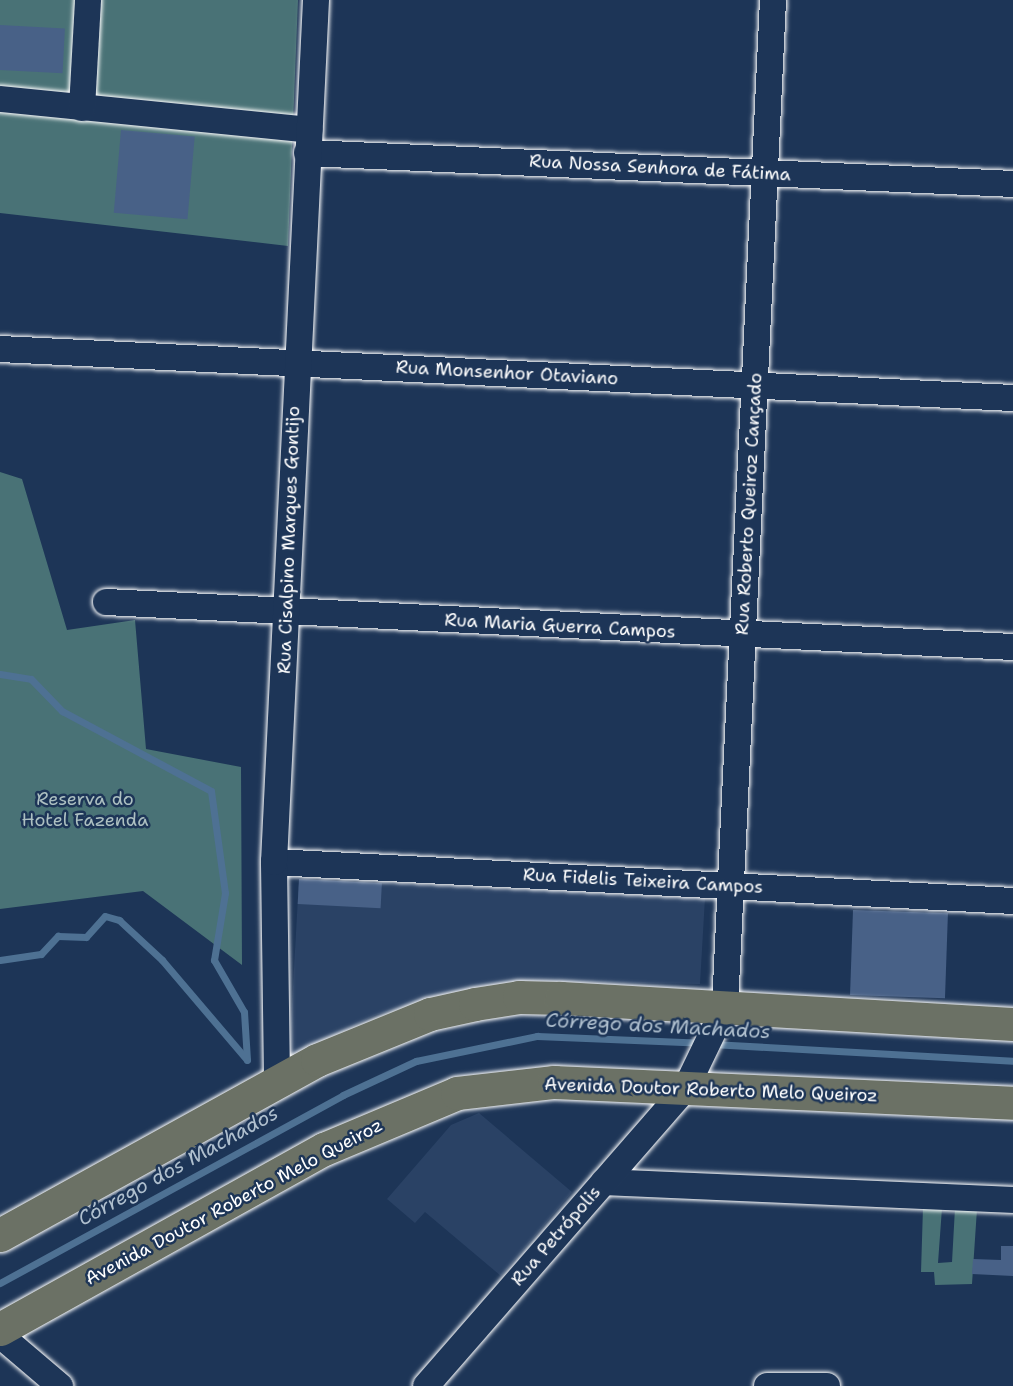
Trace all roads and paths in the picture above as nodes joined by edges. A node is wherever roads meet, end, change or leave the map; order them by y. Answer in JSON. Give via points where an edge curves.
{"nodes":[{"id":1,"x":88,"y":0,"type":"edge"},
{"id":2,"x":316,"y":0,"type":"edge"},
{"id":3,"x":773,"y":0,"type":"edge"},
{"id":4,"x":0,"y":99,"type":"edge"},
{"id":5,"x":82,"y":108,"type":"junction"},
{"id":6,"x":308,"y":141,"type":"junction"},
{"id":7,"x":765,"y":173,"type":"junction"},
{"id":8,"x":1013,"y":184,"type":"edge"},
{"id":9,"x":0,"y":349,"type":"edge"},
{"id":10,"x":295,"y":363,"type":"junction"},
{"id":11,"x":754,"y":386,"type":"junction"},
{"id":12,"x":1013,"y":398,"type":"edge"},
{"id":13,"x":106,"y":602,"type":"dead end"},
{"id":14,"x":288,"y":613,"type":"junction"},
{"id":15,"x":743,"y":634,"type":"junction"},
{"id":16,"x":1013,"y":647,"type":"edge"},
{"id":17,"x":274,"y":862,"type":"junction"},
{"id":18,"x":729,"y":886,"type":"junction"},
{"id":19,"x":1013,"y":901,"type":"edge"},
{"id":20,"x":720,"y":1019,"type":"junction"},
{"id":21,"x":1013,"y":1024,"type":"edge"},
{"id":22,"x":277,"y":1079,"type":"junction"},
{"id":23,"x":686,"y":1088,"type":"junction"},
{"id":24,"x":1013,"y":1103,"type":"edge"},
{"id":25,"x":604,"y":1182,"type":"junction"},
{"id":26,"x":1013,"y":1200,"type":"edge"},
{"id":27,"x":0,"y":1235,"type":"edge"},
{"id":28,"x":0,"y":1329,"type":"edge"},
{"id":29,"x":0,"y":1335,"type":"edge"},
{"id":30,"x":60,"y":1386,"type":"edge"},
{"id":31,"x":426,"y":1386,"type":"edge"},
{"id":32,"x":767,"y":1386,"type":"edge"},
{"id":33,"x":827,"y":1386,"type":"edge"}],
"edges":[{"from":1,"to":5,"type":"street"},
{"from":2,"to":6,"type":"street","name":"Rua Cisalpino Marques Gontijo"},
{"from":3,"to":7,"type":"street","name":"Rua Roberto Queiroz Cançado"},
{"from":4,"to":5,"type":"street","name":"Rua Nossa Senhora de Fátima"},
{"from":5,"to":6,"type":"street","name":"Rua Nossa Senhora de Fátima"},
{"from":6,"to":7,"type":"street","name":"Rua Nossa Senhora de Fátima"},
{"from":6,"to":10,"type":"street","name":"Rua Cisalpino Marques Gontijo"},
{"from":7,"to":8,"type":"street","name":"Rua Nossa Senhora de Fátima"},
{"from":7,"to":11,"type":"street","name":"Rua Roberto Queiroz Cançado"},
{"from":9,"to":10,"type":"street","name":"Rua Monsenhor Otaviano"},
{"from":10,"to":11,"type":"street","name":"Rua Monsenhor Otaviano"},
{"from":10,"to":14,"type":"street","name":"Rua Cisalpino Marques Gontijo"},
{"from":11,"to":12,"type":"street","name":"Rua Monsenhor Otaviano"},
{"from":11,"to":15,"type":"street","name":"Rua Roberto Queiroz Cançado"},
{"from":13,"to":14,"type":"street","name":"Rua Maria Guerra Campos"},
{"from":14,"to":15,"type":"street","name":"Rua Maria Guerra Campos"},
{"from":14,"to":17,"type":"street","name":"Rua Cisalpino Marques Gontijo"},
{"from":15,"to":16,"type":"street","name":"Rua Maria Guerra Campos"},
{"from":15,"to":18,"type":"street","name":"Rua Roberto Queiroz Cançado"},
{"from":17,"to":18,"type":"street","name":"Rua Fidelis Teixeira Campos"},
{"from":17,"to":22,"type":"street","name":"Rua Cisalpino Marques Gontijo"},
{"from":18,"to":19,"type":"street","name":"Rua Fidelis Teixeira Campos"},
{"from":18,"to":20,"type":"street","name":"Rua Roberto Queiroz Cançado"},
{"from":20,"to":21,"type":"main road"},
{"from":20,"to":22,"type":"main road","via":[[519,997],[430,1014]]},
{"from":20,"to":23,"type":"street","name":"Rua Petrópolis"},
{"from":22,"to":27,"type":"main road"},
{"from":23,"to":24,"type":"main road","name":"Avenida Doutor Roberto Melo Queiroz"},
{"from":23,"to":25,"type":"street","name":"Rua Petrópolis"},
{"from":23,"to":28,"type":"main road","name":"Avenida Doutor Roberto Melo Queiroz","via":[[554,1082],[457,1093],[411,1109],[324,1149]]},
{"from":25,"to":26,"type":"street"},
{"from":25,"to":31,"type":"street","name":"Rua Petrópolis"},
{"from":29,"to":30,"type":"street"},
{"from":32,"to":33,"type":"street"}]}
